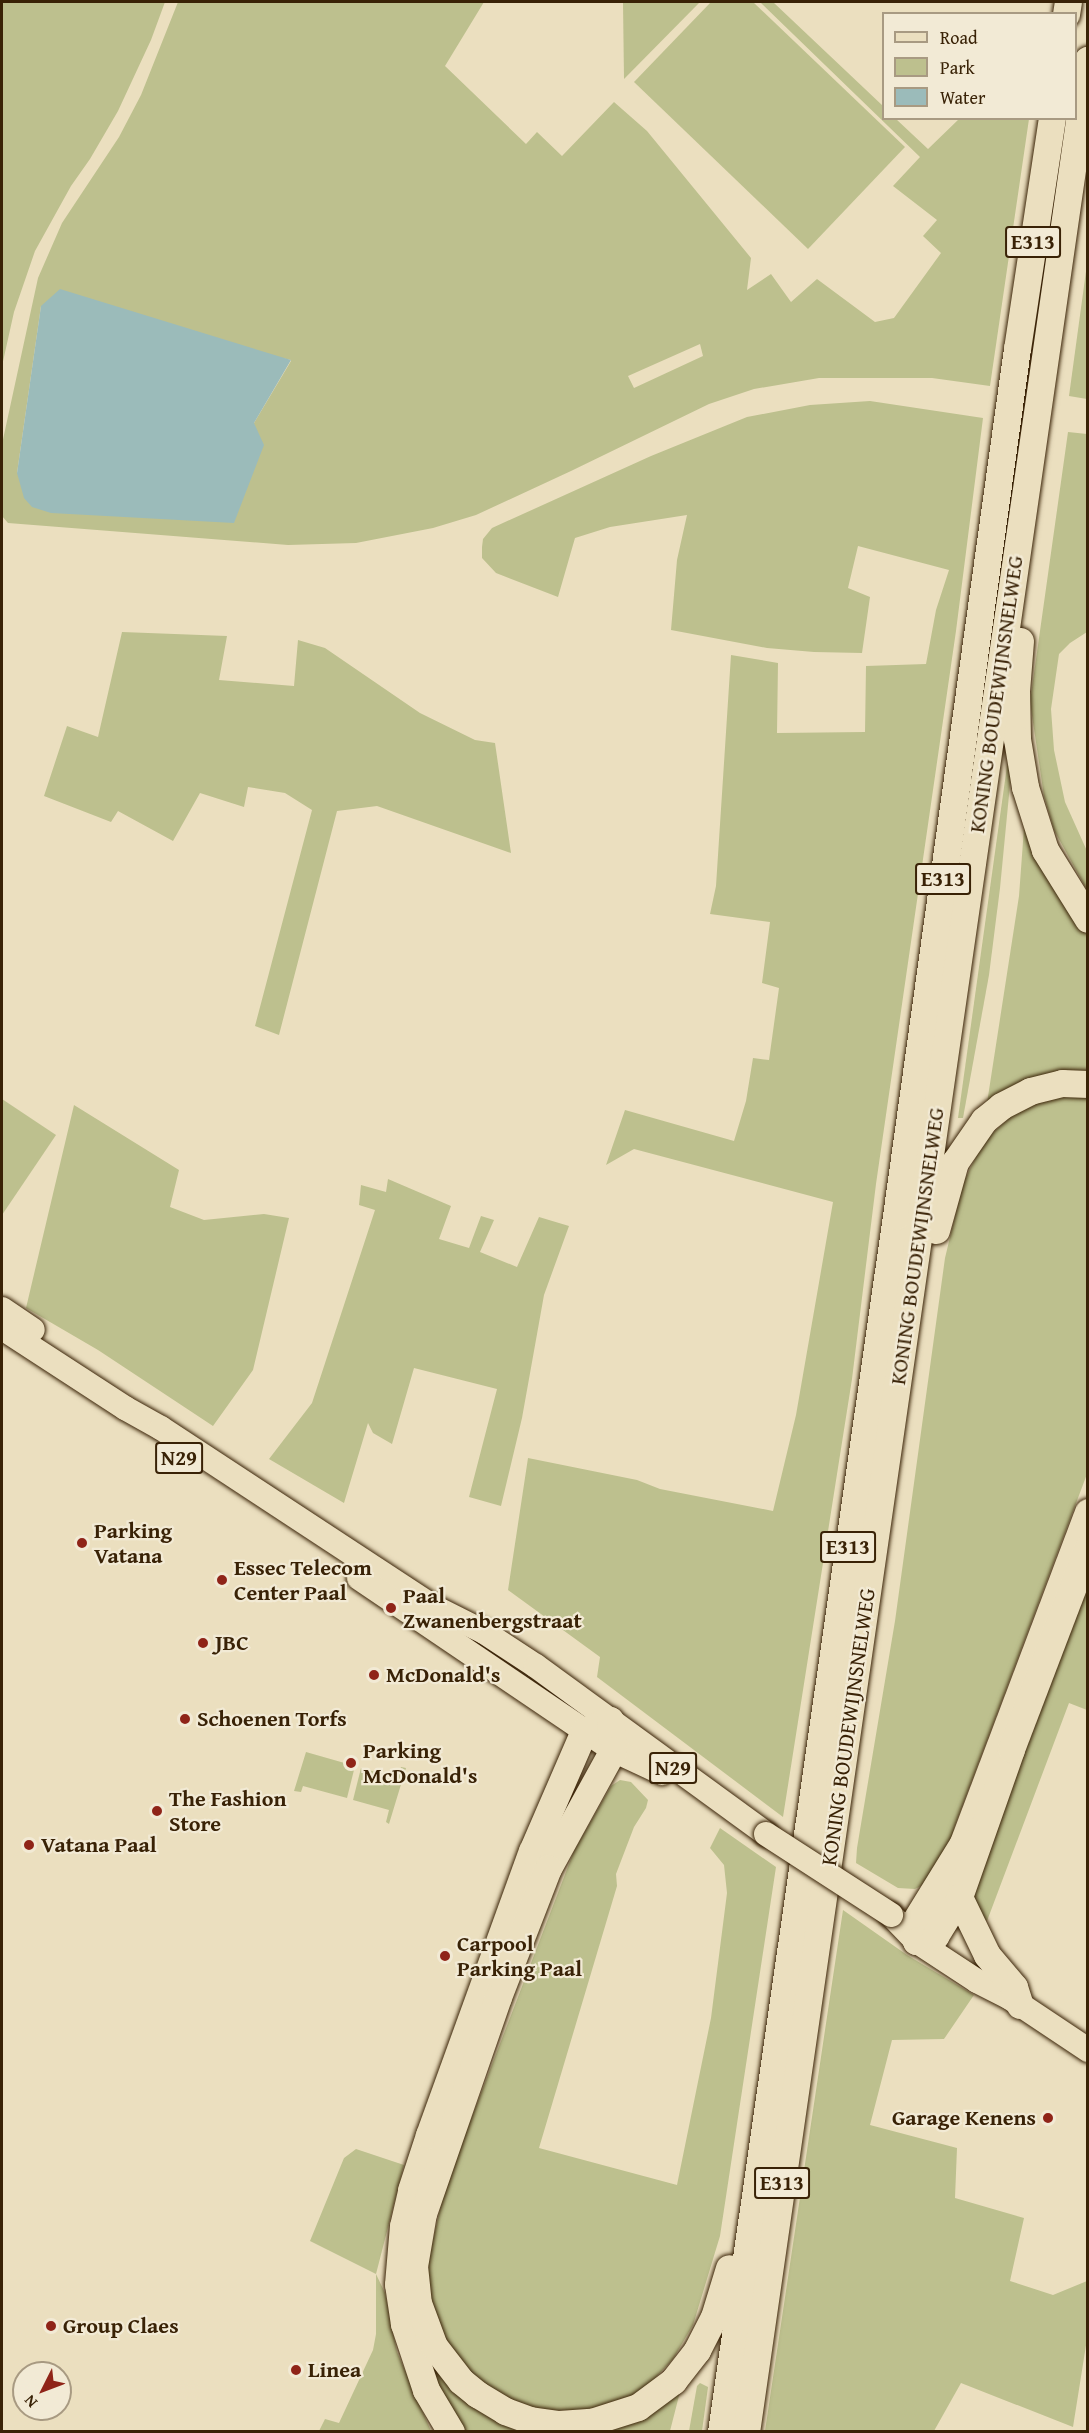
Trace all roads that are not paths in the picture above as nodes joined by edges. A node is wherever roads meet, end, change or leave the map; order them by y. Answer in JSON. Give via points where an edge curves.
{"nodes":[{"id":1,"x":1088,"y":60,"type":"edge"},
{"id":2,"x":1052,"y":120,"type":"edge"},
{"id":3,"x":1012,"y":576,"type":"junction"},
{"id":4,"x":1088,"y":920,"type":"edge"},
{"id":5,"x":1088,"y":1084,"type":"edge"},
{"id":6,"x":2,"y":1309,"type":"edge"},
{"id":7,"x":906,"y":1316,"type":"junction"},
{"id":8,"x":2,"y":1328,"type":"edge"},
{"id":9,"x":2,"y":1342,"type":"edge"},
{"id":10,"x":161,"y":1428,"type":"junction"},
{"id":11,"x":1088,"y":1512,"type":"edge"},
{"id":12,"x":1088,"y":1547,"type":"edge"},
{"id":13,"x":610,"y":1719,"type":"junction"},
{"id":14,"x":584,"y":1731,"type":"junction"},
{"id":15,"x":613,"y":1750,"type":"junction"},
{"id":16,"x":738,"y":1815,"type":"junction"},
{"id":17,"x":959,"y":1897,"type":"junction"},
{"id":18,"x":914,"y":1928,"type":"junction"},
{"id":19,"x":1015,"y":2002,"type":"junction"},
{"id":20,"x":1088,"y":2050,"type":"edge"},
{"id":21,"x":766,"y":2119,"type":"junction"},
{"id":22,"x":451,"y":2432,"type":"edge"},
{"id":23,"x":721,"y":2432,"type":"edge"},
{"id":24,"x":746,"y":2432,"type":"edge"}],
"edges":[{"from":1,"to":3,"type":"highway","name":"KONING BOUDEWIJNSNELWEG","number":"E313"},
{"from":2,"to":21,"type":"highway","name":"KONING BOUDEWIJNSNELWEG","number":"E313"},
{"from":3,"to":4,"type":"highway","via":[[1024,599],[1016,690],[1017,739],[1025,787],[1046,850]]},
{"from":3,"to":7,"type":"highway","name":"KONING BOUDEWIJNSNELWEG","number":"E313"},
{"from":5,"to":7,"type":"highway","via":[[1054,1084],[1014,1098],[984,1120],[950,1176],[927,1270]]},
{"from":6,"to":10,"type":"main road","number":"N29","via":[[105,1379]]},
{"from":7,"to":24,"type":"highway","name":"KONING BOUDEWIJNSNELWEG","number":"E313"},
{"from":8,"to":10,"type":"main road","number":"N29"},
{"from":9,"to":14,"type":"main road","number":"N29"},
{"from":10,"to":13,"type":"main road","number":"N29","via":[[430,1605],[484,1632]]},
{"from":11,"to":18,"type":"highway","via":[[963,1843]]},
{"from":12,"to":17,"type":"highway"},
{"from":13,"to":14,"type":"highway"},
{"from":13,"to":15,"type":"highway"},
{"from":13,"to":16,"type":"main road","number":"N29"},
{"from":14,"to":15,"type":"main road","number":"N29"},
{"from":14,"to":22,"type":"highway","via":[[532,1851],[477,2000],[411,2190],[403,2226],[398,2284],[404,2324],[426,2390]]},
{"from":15,"to":16,"type":"main road","number":"N29"},
{"from":15,"to":21,"type":"highway","via":[[548,1868],[498,1997],[423,2213],[415,2283],[425,2326],[446,2363],[461,2381],[491,2404],[519,2417],[546,2423],[573,2424],[611,2418],[661,2392],[697,2350],[721,2302],[745,2175]]},
{"from":16,"to":18,"type":"main road","number":"N29","bridge":true},
{"from":17,"to":18,"type":"highway"},
{"from":17,"to":19,"type":"highway","via":[[987,1955],[1014,1987]]},
{"from":18,"to":19,"type":"main road","number":"N29","via":[[977,1981]]},
{"from":19,"to":20,"type":"main road","number":"N29"},
{"from":21,"to":23,"type":"highway","name":"KONING BOUDEWIJNSNELWEG","number":"E313"}]}
